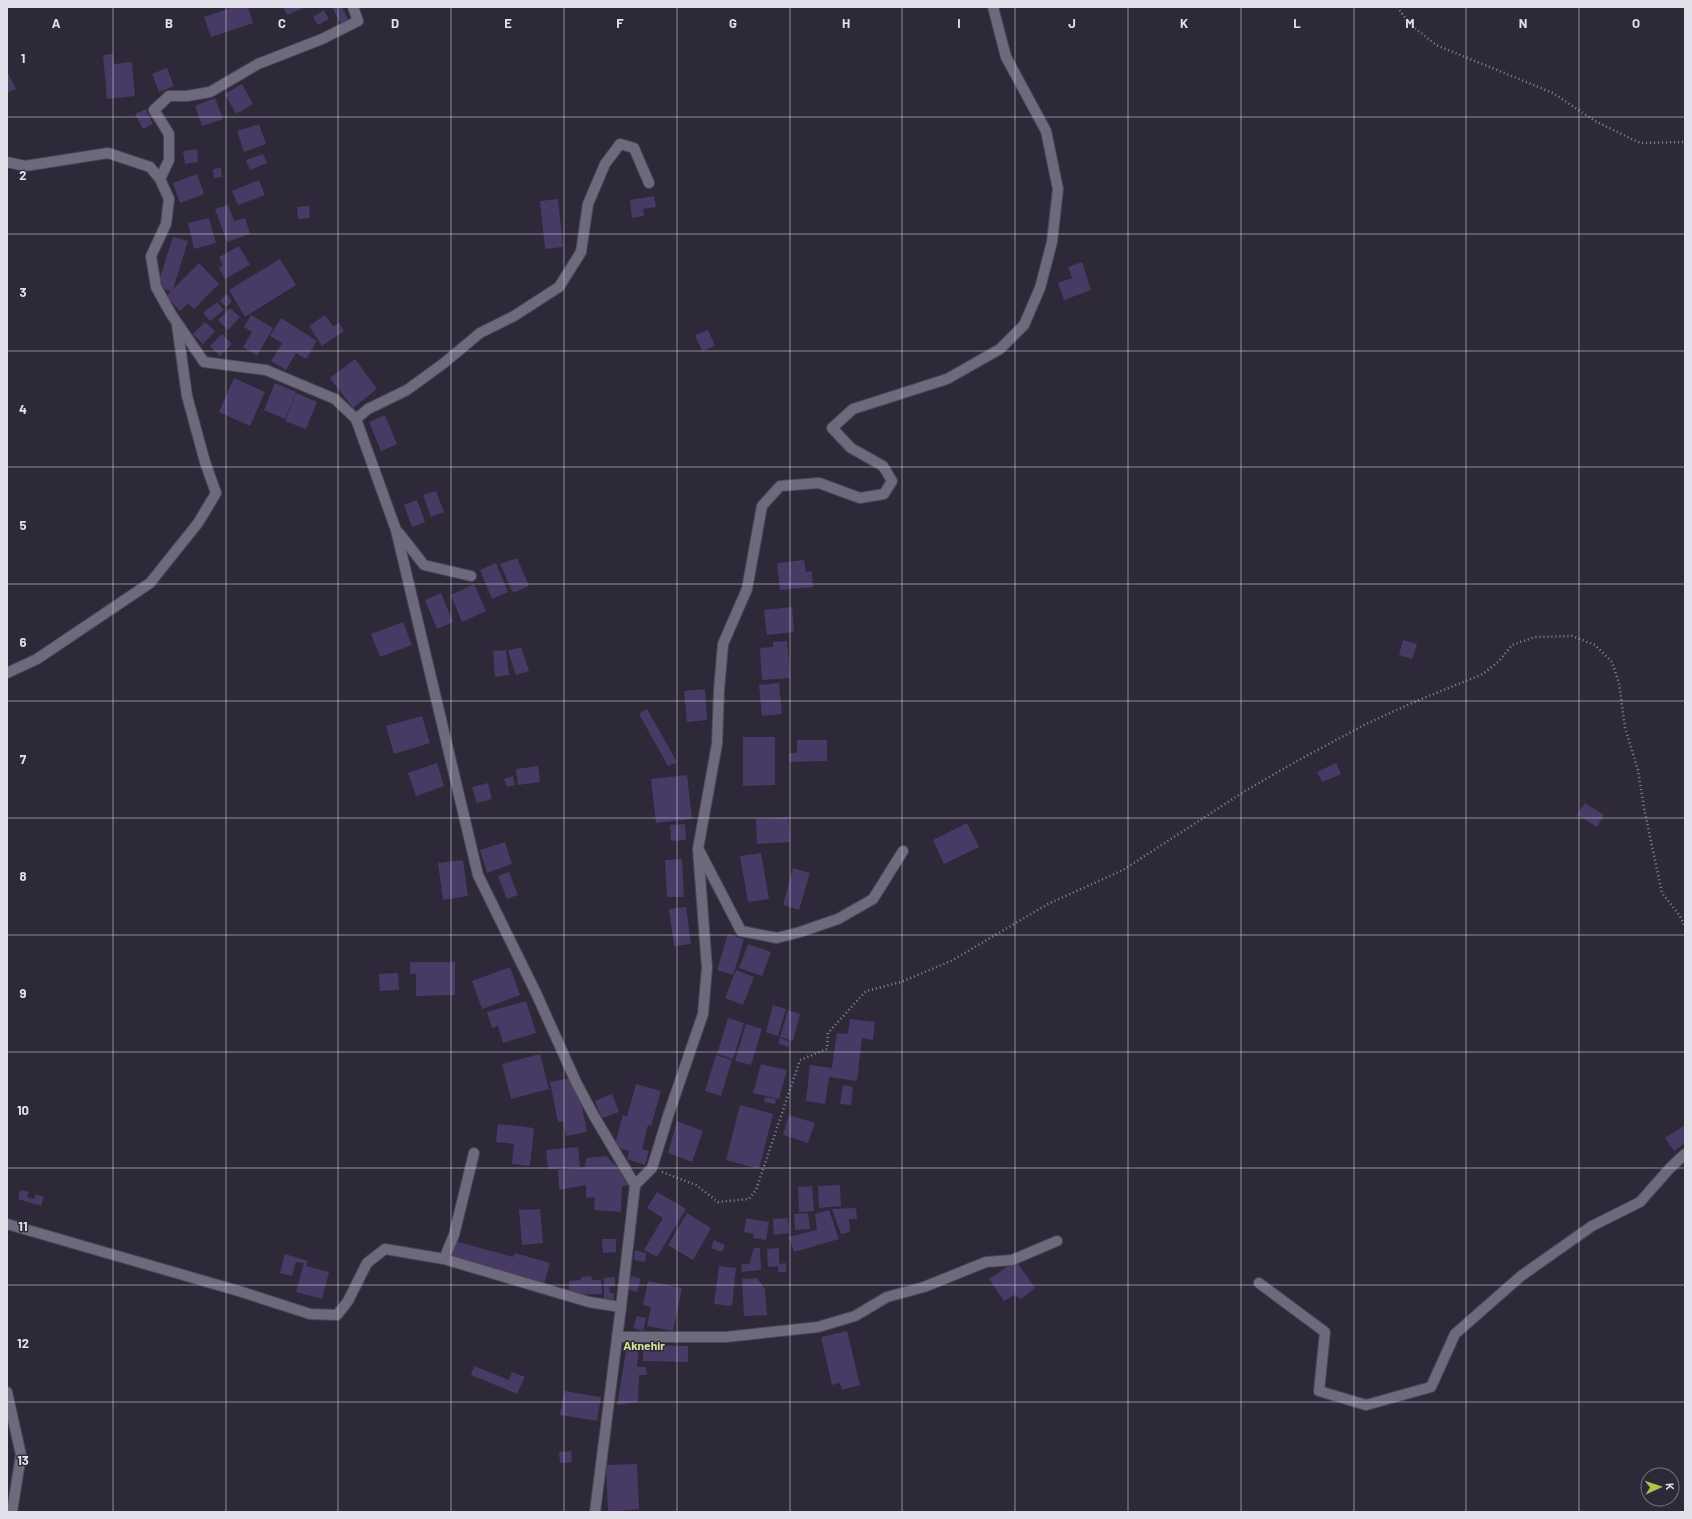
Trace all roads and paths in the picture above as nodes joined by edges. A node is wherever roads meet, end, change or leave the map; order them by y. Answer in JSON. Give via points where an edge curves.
{"nodes":[{"id":1,"x":353,"y":7,"type":"edge"},
{"id":2,"x":993,"y":7,"type":"edge"},
{"id":3,"x":1397,"y":7,"type":"edge"},
{"id":4,"x":1685,"y":142,"type":"edge"},
{"id":5,"x":7,"y":162,"type":"edge"},
{"id":6,"x":160,"y":179,"type":"junction"},
{"id":7,"x":649,"y":183,"type":"dead end"},
{"id":8,"x":171,"y":314,"type":"junction"},
{"id":9,"x":356,"y":419,"type":"junction"},
{"id":10,"x":396,"y":530,"type":"junction"},
{"id":11,"x":471,"y":576,"type":"dead end"},
{"id":12,"x":7,"y":673,"type":"edge"},
{"id":13,"x":698,"y":849,"type":"junction"},
{"id":14,"x":903,"y":851,"type":"dead end"},
{"id":15,"x":1685,"y":927,"type":"edge"},
{"id":16,"x":474,"y":1153,"type":"dead end"},
{"id":17,"x":1685,"y":1154,"type":"edge"},
{"id":18,"x":652,"y":1168,"type":"junction"},
{"id":19,"x":635,"y":1185,"type":"junction"},
{"id":20,"x":7,"y":1224,"type":"edge"},
{"id":21,"x":1058,"y":1241,"type":"dead end"},
{"id":22,"x":444,"y":1259,"type":"junction"},
{"id":23,"x":1259,"y":1283,"type":"dead end"},
{"id":24,"x":621,"y":1307,"type":"junction"},
{"id":25,"x":616,"y":1337,"type":"junction"},
{"id":26,"x":7,"y":1392,"type":"edge"},
{"id":27,"x":12,"y":1512,"type":"edge"},
{"id":28,"x":595,"y":1512,"type":"edge"}],
"edges":[{"from":1,"to":6,"type":"street","via":[[358,21],[322,39],[258,64],[210,92],[169,96],[154,110],[169,134],[169,160]]},
{"from":2,"to":13,"type":"street","via":[[1006,57],[1046,131],[1058,190],[1052,242],[1040,288],[1024,325],[1000,349],[947,379],[852,410],[832,428],[851,448],[883,466],[892,481],[884,494],[860,498],[819,483],[780,486],[762,506],[748,589],[723,644],[717,744]]},
{"from":3,"to":4,"type":"path","via":[[1410,24],[1436,45],[1553,94],[1595,121],[1640,143]]},
{"from":5,"to":6,"type":"street","via":[[25,166],[108,153],[150,167]]},
{"from":6,"to":8,"type":"street","via":[[169,199],[166,224],[151,256],[156,287]]},
{"from":7,"to":9,"type":"street","via":[[634,148],[620,144],[605,164],[588,204],[581,252],[559,287],[514,316],[480,333],[407,390],[368,409]]},
{"from":8,"to":9,"type":"street","via":[[204,362],[266,370],[335,399]]},
{"from":8,"to":12,"type":"street","via":[[177,326],[187,396],[216,493],[198,523],[150,583],[37,659]]},
{"from":9,"to":10,"type":"street"},
{"from":10,"to":11,"type":"street","via":[[424,565]]},
{"from":10,"to":19,"type":"street","via":[[478,874],[576,1082]]},
{"from":13,"to":14,"type":"street","via":[[741,931],[777,938],[838,919],[873,900]]},
{"from":13,"to":18,"type":"street","via":[[707,968],[703,1014]]},
{"from":15,"to":18,"type":"path","via":[[1680,916],[1662,893],[1638,770],[1625,728],[1619,683],[1612,662],[1595,645],[1572,636],[1535,637],[1512,645],[1499,661],[1483,674],[1368,723],[1297,761],[1245,791],[1123,870],[1048,904],[951,961],[901,982],[866,991],[828,1033],[827,1049],[800,1060],[756,1190],[749,1199],[718,1202],[696,1185]]},
{"from":16,"to":22,"type":"street","via":[[454,1235]]},
{"from":17,"to":23,"type":"street","via":[[1640,1202],[1592,1226],[1520,1276],[1455,1334],[1431,1387],[1366,1405],[1319,1391],[1325,1332]]},
{"from":18,"to":19,"type":"street"},
{"from":19,"to":24,"type":"street"},
{"from":20,"to":22,"type":"street","via":[[310,1314],[337,1315],[348,1302],[367,1263],[385,1249]]},
{"from":21,"to":25,"type":"street","via":[[1012,1260],[986,1262],[924,1287],[887,1297],[855,1316],[818,1327],[726,1337]]},
{"from":22,"to":24,"type":"street","via":[[589,1302]]},
{"from":24,"to":25,"type":"street"},
{"from":25,"to":28,"type":"street"},
{"from":26,"to":27,"type":"street","via":[[21,1455]]}]}
